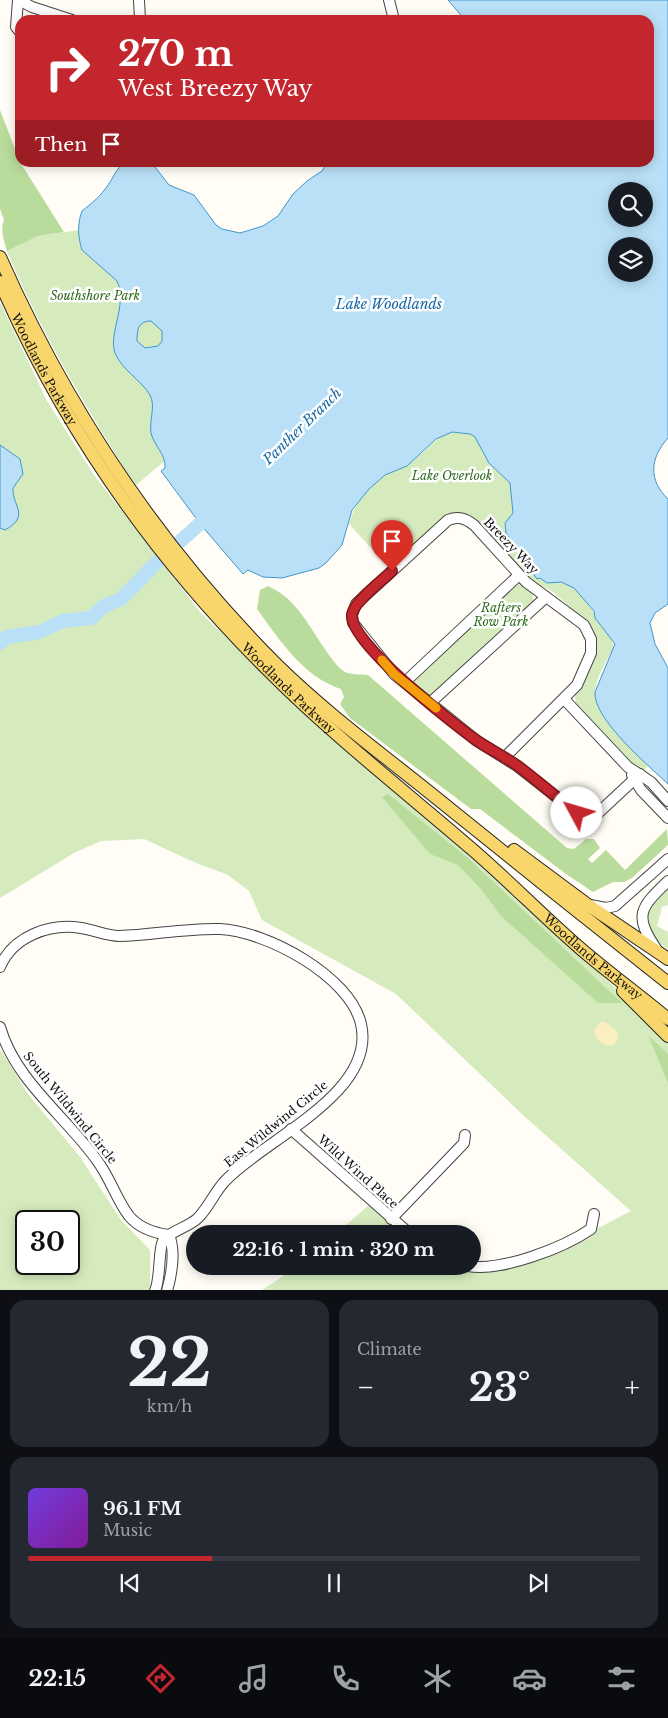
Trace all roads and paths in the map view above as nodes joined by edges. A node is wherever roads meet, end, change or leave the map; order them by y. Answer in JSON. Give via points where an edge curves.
{"nodes":[{"id":1,"x":19,"y":0,"type":"edge"},
{"id":2,"x":139,"y":0,"type":"edge"},
{"id":3,"x":389,"y":0,"type":"edge"},
{"id":4,"x":42,"y":10,"type":"junction"},
{"id":5,"x":17,"y":15,"type":"edge"},
{"id":6,"x":40,"y":15,"type":"edge"},
{"id":7,"x":57,"y":15,"type":"edge"},
{"id":8,"x":140,"y":15,"type":"edge"},
{"id":9,"x":393,"y":15,"type":"edge"},
{"id":10,"x":0,"y":257,"type":"edge"},
{"id":11,"x":0,"y":282,"type":"edge"},
{"id":12,"x":123,"y":490,"type":"junction"},
{"id":13,"x":519,"y":575,"type":"junction"},
{"id":14,"x":546,"y":597,"type":"junction"},
{"id":15,"x":214,"y":604,"type":"junction"},
{"id":16,"x":405,"y":682,"type":"junction"},
{"id":17,"x":564,"y":699,"type":"junction"},
{"id":18,"x":430,"y":703,"type":"junction"},
{"id":19,"x":504,"y":757,"type":"junction"},
{"id":20,"x":395,"y":765,"type":"junction"},
{"id":21,"x":637,"y":777,"type":"junction"},
{"id":22,"x":668,"y":801,"type":"edge"},
{"id":23,"x":668,"y":818,"type":"edge"},
{"id":24,"x":668,"y":859,"type":"edge"},
{"id":25,"x":668,"y":881,"type":"edge"},
{"id":26,"x":588,"y":905,"type":"junction"},
{"id":27,"x":583,"y":950,"type":"junction"},
{"id":28,"x":664,"y":956,"type":"edge"},
{"id":29,"x":2,"y":963,"type":"edge"},
{"id":30,"x":668,"y":983,"type":"edge"},
{"id":31,"x":668,"y":1019,"type":"edge"},
{"id":32,"x":0,"y":1027,"type":"edge"},
{"id":33,"x":668,"y":1036,"type":"edge"},
{"id":34,"x":291,"y":1129,"type":"junction"},
{"id":35,"x":465,"y":1135,"type":"dead end"},
{"id":36,"x":594,"y":1214,"type":"dead end"},
{"id":37,"x":391,"y":1219,"type":"junction"},
{"id":38,"x":399,"y":1225,"type":"edge"},
{"id":39,"x":169,"y":1235,"type":"junction"},
{"id":40,"x":481,"y":1266,"type":"edge"},
{"id":41,"x":155,"y":1290,"type":"edge"},
{"id":42,"x":167,"y":1290,"type":"edge"}],
"edges":[{"from":1,"to":4,"type":"street"},
{"from":1,"to":5,"type":"street"},
{"from":2,"to":8,"type":"street"},
{"from":3,"to":9,"type":"street"},
{"from":4,"to":6,"type":"street"},
{"from":4,"to":7,"type":"street"},
{"from":10,"to":12,"type":"main road","name":"Woodlands Parkway","via":[[23,310]]},
{"from":11,"to":12,"type":"main road","name":"Woodlands Parkway","via":[[44,374],[88,449]]},
{"from":12,"to":15,"type":"main road","name":"Woodlands Parkway","via":[[172,547]]},
{"from":13,"to":14,"type":"street","name":"Breezy Way"},
{"from":13,"to":16,"type":"street"},
{"from":13,"to":16,"type":"street","name":"Breezy Way","via":[[467,520],[454,517],[356,604],[353,623],[373,650]]},
{"from":14,"to":17,"type":"street","name":"Breezy Way","via":[[584,625],[591,639],[591,654],[577,685]]},
{"from":14,"to":18,"type":"street"},
{"from":15,"to":20,"type":"main road","name":"Woodlands Parkway","via":[[338,720]]},
{"from":15,"to":27,"type":"main road","name":"Woodlands Parkway","via":[[271,674]]},
{"from":16,"to":18,"type":"street"},
{"from":17,"to":19,"type":"street"},
{"from":17,"to":21,"type":"street"},
{"from":18,"to":19,"type":"street","via":[[477,741]]},
{"from":19,"to":21,"type":"street","via":[[582,816],[596,815]]},
{"from":20,"to":26,"type":"main road","via":[[414,775]]},
{"from":20,"to":30,"type":"main road","name":"Woodlands Parkway"},
{"from":21,"to":22,"type":"street"},
{"from":21,"to":23,"type":"street"},
{"from":24,"to":26,"type":"street","via":[[615,906]]},
{"from":25,"to":28,"type":"street","via":[[646,902],[642,916],[645,932]]},
{"from":26,"to":28,"type":"main road"},
{"from":27,"to":31,"type":"main road","name":"Woodlands Parkway"},
{"from":27,"to":33,"type":"main road"},
{"from":29,"to":34,"type":"street","name":"East Wildwind Circle","via":[[16,946],[31,935],[55,926],[116,936],[219,929],[237,931],[268,942],[306,962],[339,987],[350,1000],[361,1024],[360,1058],[344,1085]]},
{"from":32,"to":39,"type":"street","name":"South Wildwind Circle","via":[[19,1067],[96,1158],[128,1215],[145,1229]]},
{"from":34,"to":37,"type":"street","name":"Wild Wind Place"},
{"from":34,"to":39,"type":"street","name":"East Wildwind Circle","via":[[225,1180],[198,1218]]},
{"from":35,"to":37,"type":"street","via":[[464,1143]]},
{"from":36,"to":40,"type":"street","via":[[591,1229],[564,1244],[521,1260]]},
{"from":37,"to":38,"type":"street","name":"Wild Wind Place"},
{"from":39,"to":41,"type":"street","via":[[162,1242],[159,1281]]},
{"from":39,"to":42,"type":"street","via":[[172,1261]]}]}
